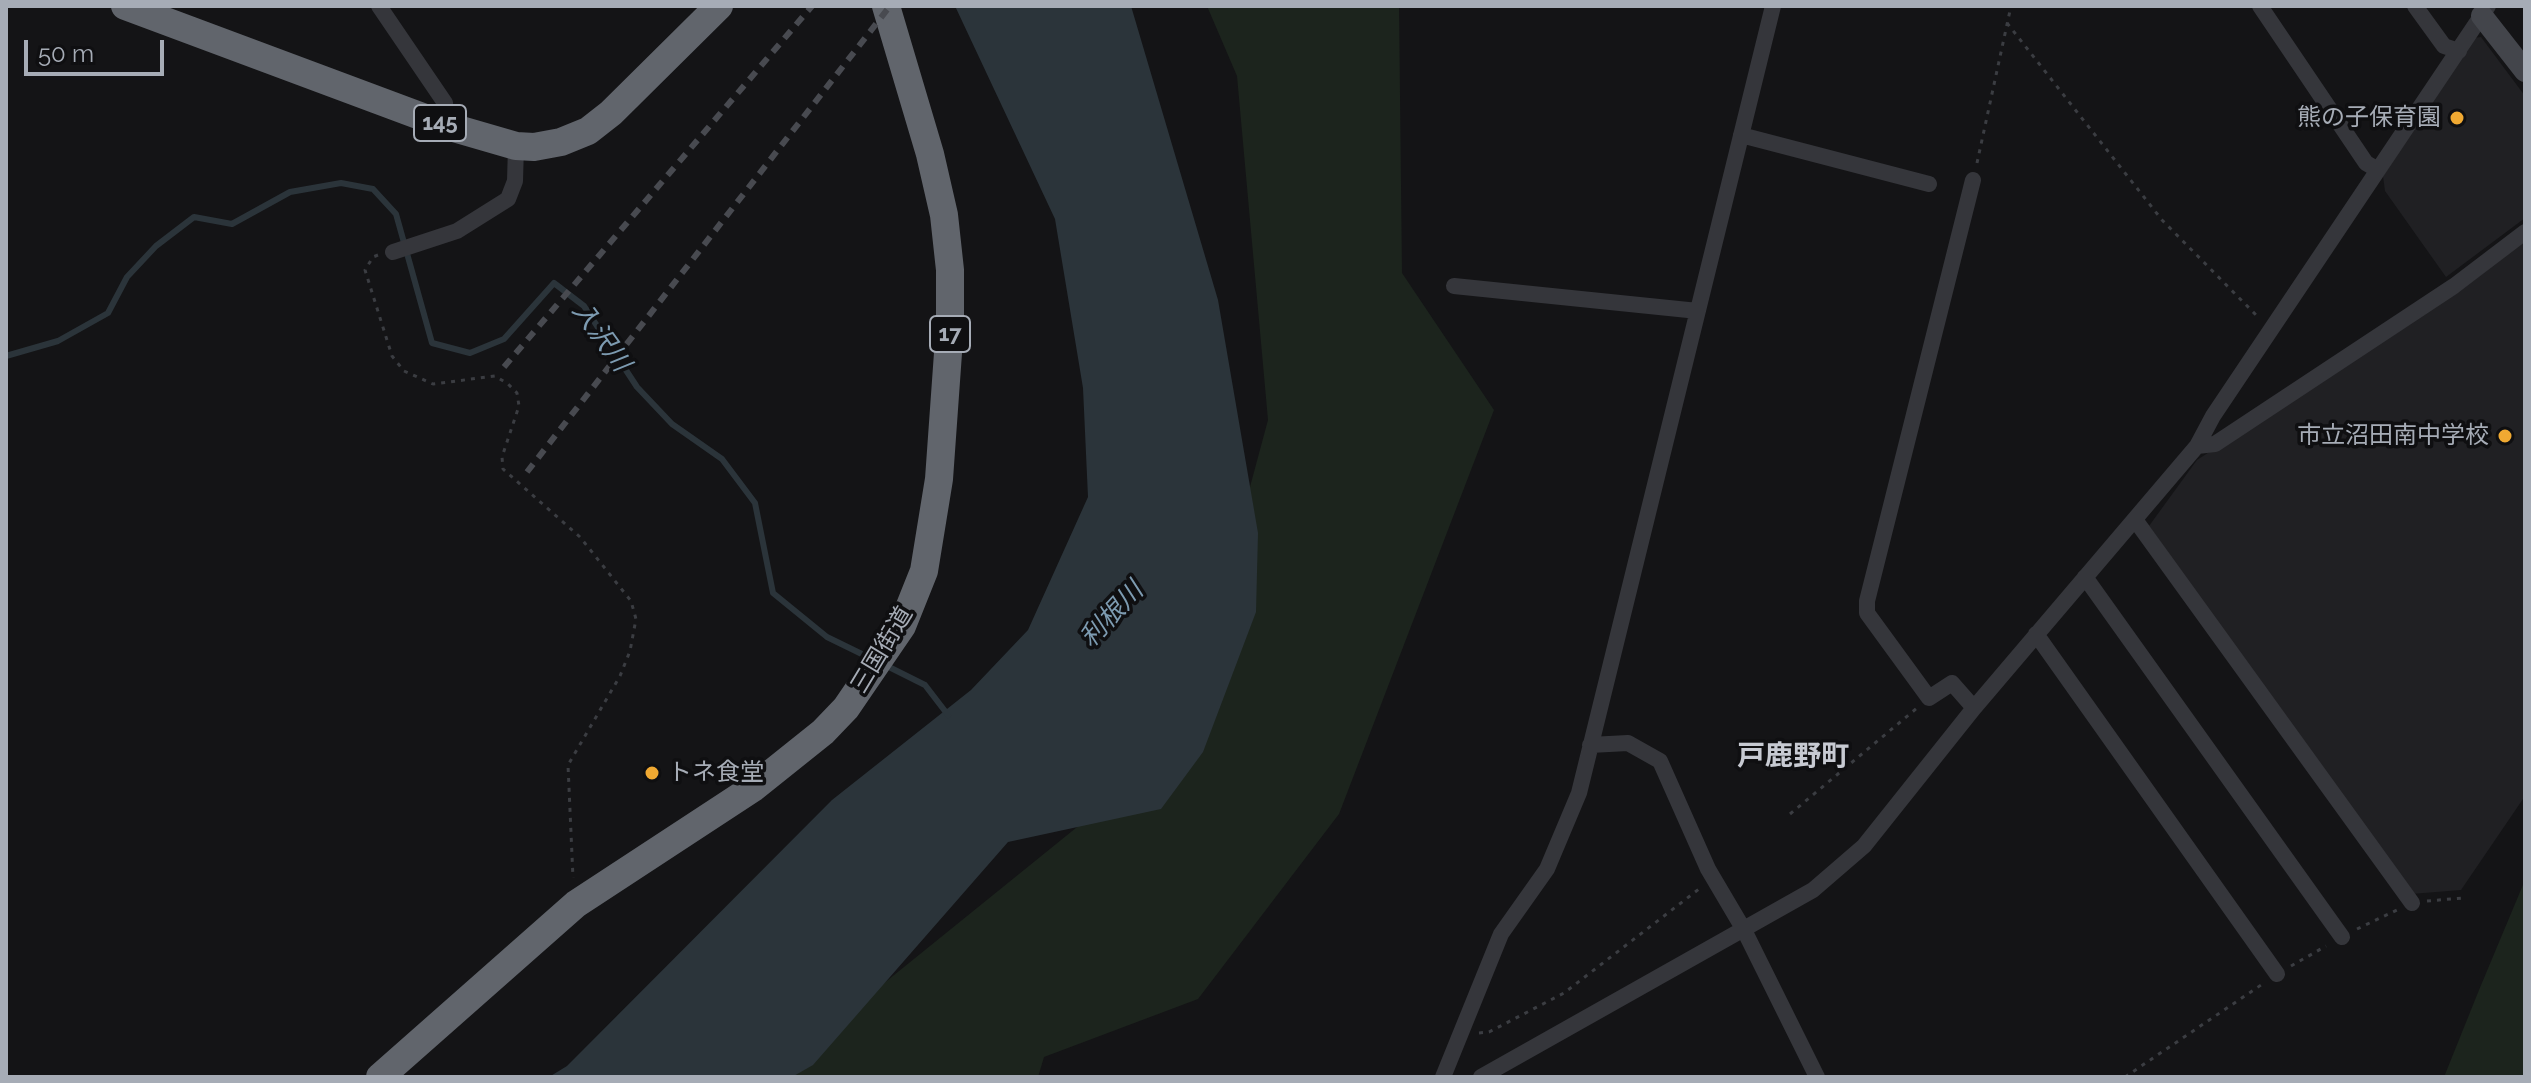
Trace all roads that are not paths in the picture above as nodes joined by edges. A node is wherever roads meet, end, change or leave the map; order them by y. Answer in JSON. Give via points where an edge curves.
{"nodes":[{"id":1,"x":125,"y":6,"type":"edge"},
{"id":2,"x":379,"y":6,"type":"edge"},
{"id":3,"x":719,"y":6,"type":"edge"},
{"id":4,"x":886,"y":6,"type":"edge"},
{"id":5,"x":1773,"y":6,"type":"edge"},
{"id":6,"x":2260,"y":6,"type":"edge"},
{"id":7,"x":2415,"y":6,"type":"edge"},
{"id":8,"x":2485,"y":11,"type":"edge"},
{"id":9,"x":2459,"y":51,"type":"junction"},
{"id":10,"x":2525,"y":71,"type":"edge"},
{"id":11,"x":447,"y":126,"type":"junction"},
{"id":12,"x":1741,"y":135,"type":"junction"},
{"id":13,"x":516,"y":146,"type":"junction"},
{"id":14,"x":2378,"y":170,"type":"junction"},
{"id":15,"x":1973,"y":180,"type":"road end"},
{"id":16,"x":1929,"y":184,"type":"dead end"},
{"id":17,"x":2525,"y":232,"type":"edge"},
{"id":18,"x":393,"y":252,"type":"road end"},
{"id":19,"x":1454,"y":286,"type":"dead end"},
{"id":20,"x":1698,"y":311,"type":"junction"},
{"id":21,"x":2197,"y":446,"type":"junction"},
{"id":22,"x":2136,"y":521,"type":"junction"},
{"id":23,"x":2085,"y":577,"type":"junction"},
{"id":24,"x":2036,"y":634,"type":"junction"},
{"id":25,"x":1974,"y":708,"type":"junction"},
{"id":26,"x":1590,"y":745,"type":"junction"},
{"id":27,"x":2412,"y":903,"type":"dead end"},
{"id":28,"x":1744,"y":930,"type":"junction"},
{"id":29,"x":2342,"y":937,"type":"road end"},
{"id":30,"x":2277,"y":974,"type":"road end"},
{"id":31,"x":380,"y":1077,"type":"edge"},
{"id":32,"x":1443,"y":1077,"type":"edge"},
{"id":33,"x":1481,"y":1077,"type":"edge"},
{"id":34,"x":1817,"y":1077,"type":"edge"}],
"edges":[{"from":1,"to":11,"type":"highway","number":"145"},
{"from":2,"to":11,"type":"street","via":[[445,103]]},
{"from":3,"to":13,"type":"highway","number":"145","via":[[661,67],[588,131],[561,142]]},
{"from":4,"to":31,"type":"highway","name":"三国街道","number":"17","via":[[944,215],[950,325],[928,552],[902,626],[823,732],[788,763],[576,904]]},
{"from":5,"to":12,"type":"street"},
{"from":6,"to":14,"type":"street","via":[[2366,163]]},
{"from":7,"to":9,"type":"street","via":[[2444,46]]},
{"from":8,"to":9,"type":"street"},
{"from":8,"to":10,"type":"street"},
{"from":9,"to":14,"type":"street"},
{"from":11,"to":13,"type":"highway","number":"145"},
{"from":12,"to":16,"type":"street"},
{"from":12,"to":20,"type":"street"},
{"from":13,"to":18,"type":"street","via":[[515,181],[508,199],[457,231]]},
{"from":14,"to":21,"type":"street"},
{"from":15,"to":25,"type":"street","via":[[1867,613],[1929,698],[1952,683]]},
{"from":17,"to":21,"type":"street","via":[[2454,286],[2215,444]]},
{"from":19,"to":20,"type":"street"},
{"from":20,"to":26,"type":"street"},
{"from":21,"to":22,"type":"street"},
{"from":22,"to":23,"type":"street"},
{"from":22,"to":27,"type":"street"},
{"from":23,"to":24,"type":"street"},
{"from":23,"to":29,"type":"street"},
{"from":24,"to":25,"type":"street"},
{"from":24,"to":30,"type":"street"},
{"from":25,"to":28,"type":"street","via":[[1864,846],[1813,890]]},
{"from":26,"to":28,"type":"street","via":[[1628,743],[1660,761],[1713,878]]},
{"from":26,"to":32,"type":"street","via":[[1560,844],[1501,934]]},
{"from":28,"to":33,"type":"street"},
{"from":28,"to":34,"type":"street"}]}
